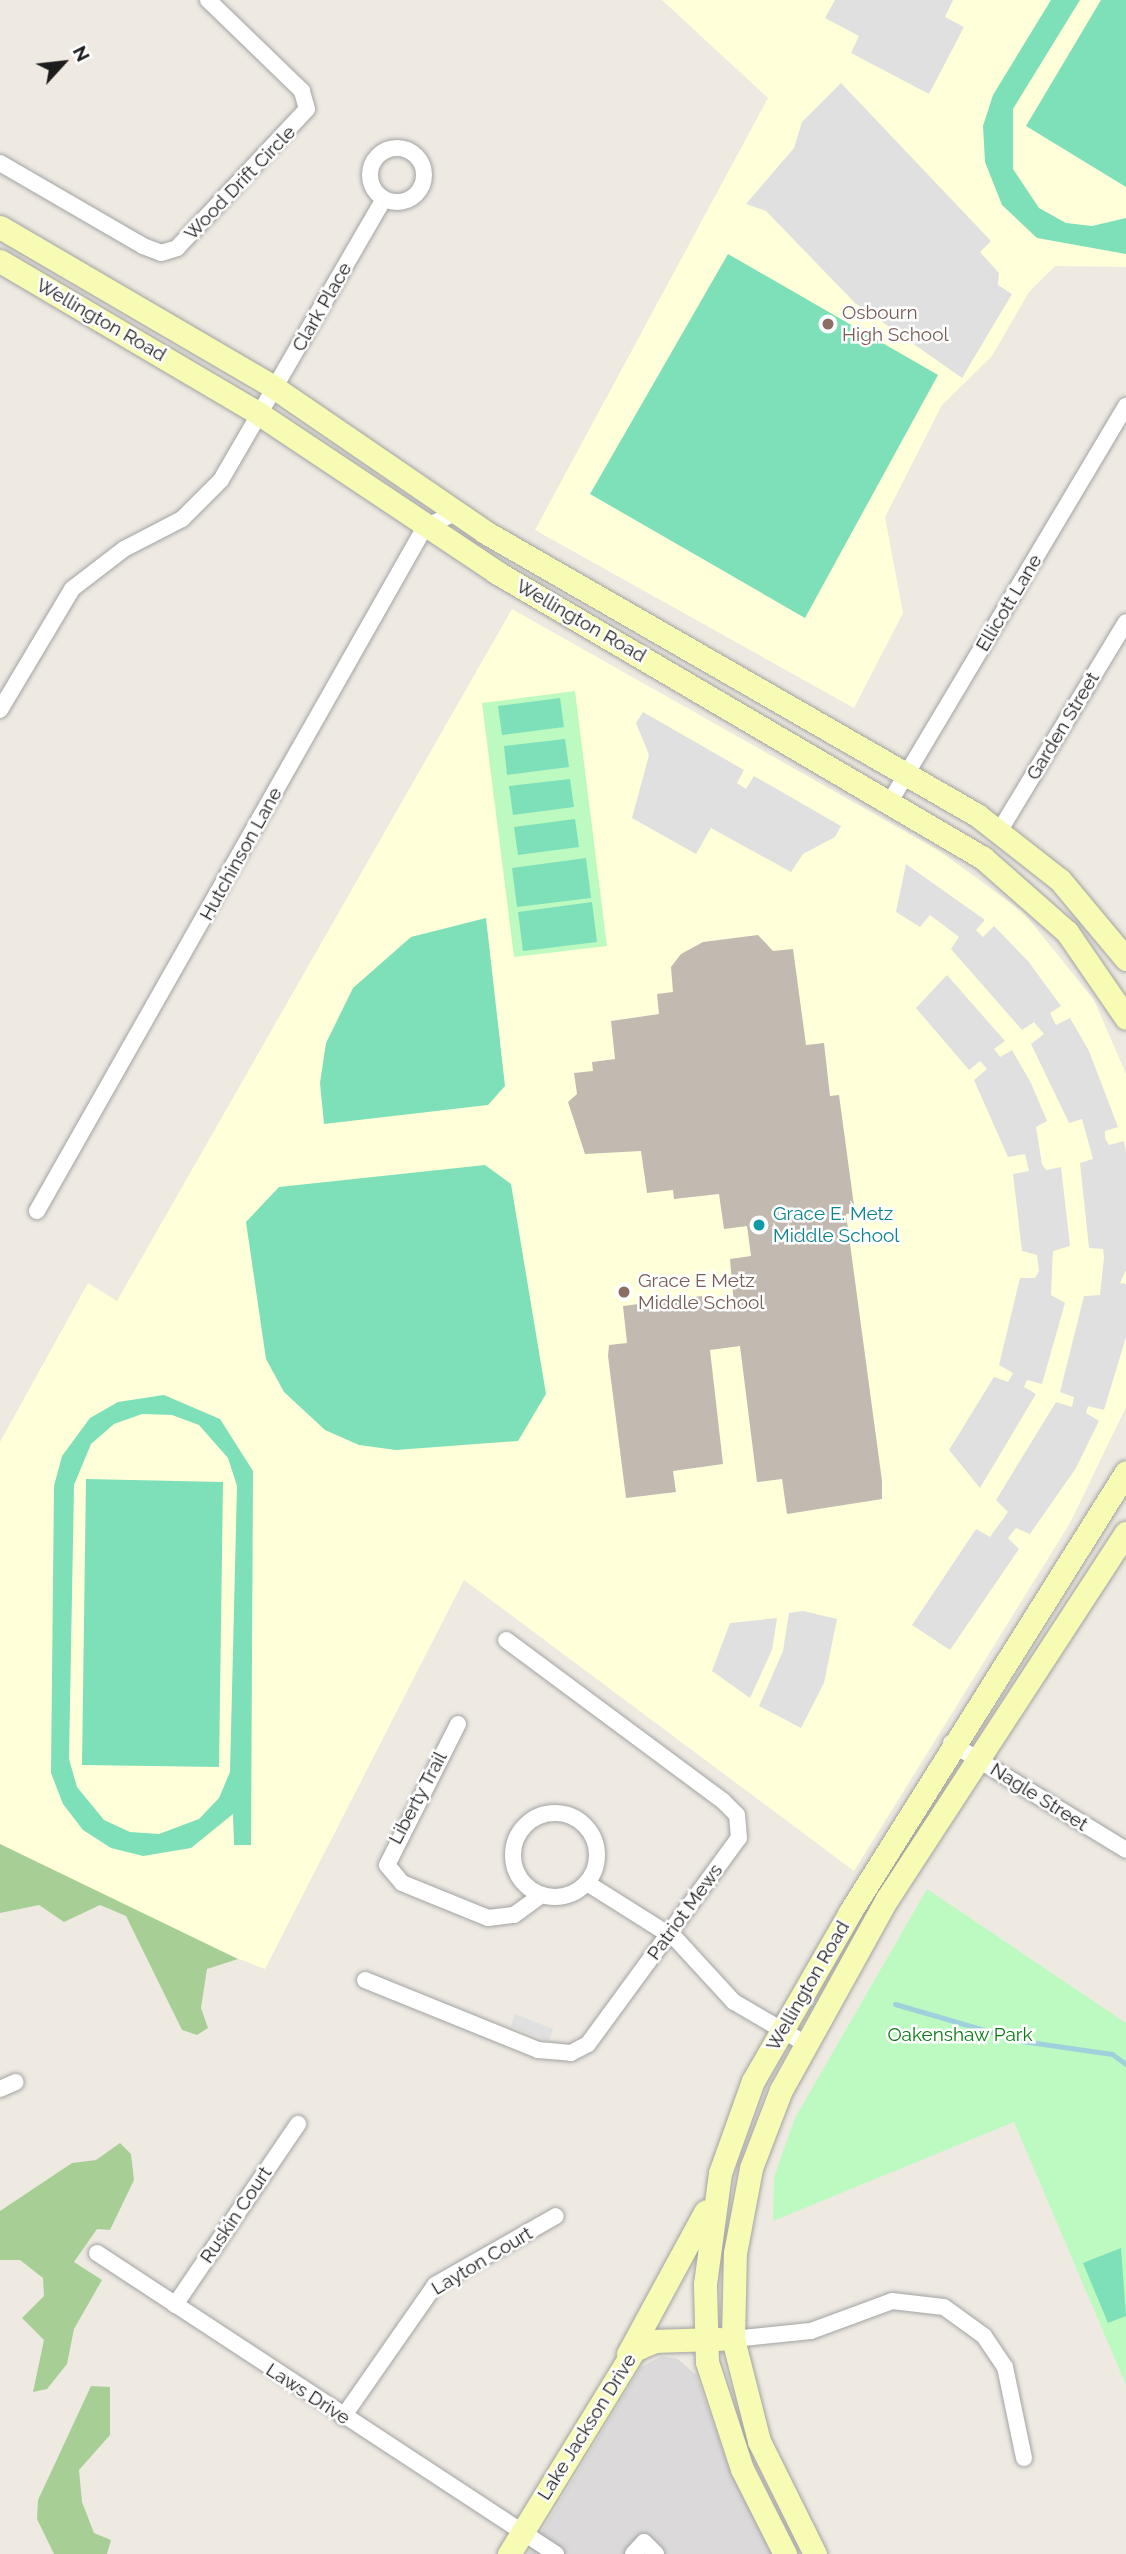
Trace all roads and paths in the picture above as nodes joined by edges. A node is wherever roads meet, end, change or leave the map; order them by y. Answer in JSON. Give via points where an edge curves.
{"nodes":[{"id":1,"x":208,"y":0,"type":"edge"},
{"id":2,"x":0,"y":163,"type":"edge"},
{"id":3,"x":384,"y":199,"type":"dead end"},
{"id":4,"x":0,"y":227,"type":"edge"},
{"id":5,"x":0,"y":261,"type":"edge"},
{"id":6,"x":275,"y":388,"type":"junction"},
{"id":7,"x":1126,"y":406,"type":"edge"},
{"id":8,"x":261,"y":415,"type":"junction"},
{"id":9,"x":457,"y":512,"type":"junction"},
{"id":10,"x":425,"y":527,"type":"junction"},
{"id":11,"x":1126,"y":622,"type":"edge"},
{"id":12,"x":0,"y":710,"type":"edge"},
{"id":13,"x":906,"y":775,"type":"junction"},
{"id":14,"x":891,"y":800,"type":"junction"},
{"id":15,"x":1000,"y":830,"type":"junction"},
{"id":16,"x":1126,"y":959,"type":"edge"},
{"id":17,"x":1126,"y":1018,"type":"edge"},
{"id":18,"x":37,"y":1211,"type":"dead end"},
{"id":19,"x":1126,"y":1472,"type":"edge"},
{"id":20,"x":1126,"y":1533,"type":"edge"},
{"id":21,"x":506,"y":1640,"type":"dead end"},
{"id":22,"x":458,"y":1724,"type":"dead end"},
{"id":23,"x":951,"y":1743,"type":"junction"},
{"id":24,"x":976,"y":1758,"type":"junction"},
{"id":25,"x":1126,"y":1850,"type":"edge"},
{"id":26,"x":587,"y":1883,"type":"junction"},
{"id":27,"x":542,"y":1895,"type":"junction"},
{"id":28,"x":668,"y":1934,"type":"junction"},
{"id":29,"x":365,"y":1980,"type":"dead end"},
{"id":30,"x":781,"y":2031,"type":"junction"},
{"id":31,"x":806,"y":2044,"type":"junction"},
{"id":32,"x":16,"y":2082,"type":"dead end"},
{"id":33,"x":0,"y":2090,"type":"edge"},
{"id":34,"x":298,"y":2124,"type":"dead end"},
{"id":35,"x":719,"y":2180,"type":"junction"},
{"id":36,"x":556,"y":2216,"type":"dead end"},
{"id":37,"x":97,"y":2253,"type":"dead end"},
{"id":38,"x":175,"y":2305,"type":"junction"},
{"id":39,"x":733,"y":2339,"type":"junction"},
{"id":40,"x":705,"y":2340,"type":"junction"},
{"id":41,"x":618,"y":2370,"type":"junction"},
{"id":42,"x":343,"y":2417,"type":"junction"},
{"id":43,"x":1024,"y":2458,"type":"dead end"},
{"id":44,"x":521,"y":2532,"type":"junction"},
{"id":45,"x":509,"y":2554,"type":"edge"},
{"id":46,"x":556,"y":2554,"type":"edge"},
{"id":47,"x":633,"y":2554,"type":"edge"},
{"id":48,"x":656,"y":2554,"type":"edge"},
{"id":49,"x":785,"y":2554,"type":"edge"},
{"id":50,"x":815,"y":2554,"type":"edge"}],
"edges":[{"from":1,"to":2,"type":"street","name":"Wood Drift Circle","via":[[302,91],[307,108],[177,248],[161,253],[144,246]]},
{"from":3,"to":6,"type":"street","name":"Clark Place"},
{"from":4,"to":6,"type":"main road","name":"Wellington Road"},
{"from":5,"to":8,"type":"main road","name":"Wellington Road"},
{"from":6,"to":8,"type":"street","name":"Clark Place"},
{"from":6,"to":9,"type":"main road","name":"Wellington Road"},
{"from":7,"to":13,"type":"street","name":"Ellicott Lane"},
{"from":8,"to":10,"type":"main road","name":"Wellington Road"},
{"from":8,"to":12,"type":"street","name":"Clark Place","via":[[204,501],[107,560],[72,589]]},
{"from":9,"to":10,"type":"street"},
{"from":9,"to":13,"type":"main road","name":"Wellington Road"},
{"from":10,"to":14,"type":"main road","name":"Wellington Road"},
{"from":10,"to":18,"type":"street","name":"Hutchinson Lane"},
{"from":11,"to":15,"type":"street","name":"Garden Street"},
{"from":13,"to":14,"type":"street","name":"Ellicott Lane"},
{"from":13,"to":15,"type":"main road","name":"Wellington Road"},
{"from":14,"to":17,"type":"main road","name":"Wellington Road","via":[[983,858],[1044,909],[1089,960]]},
{"from":15,"to":16,"type":"main road","name":"Wellington Road","via":[[1060,880]]},
{"from":19,"to":23,"type":"main road","name":"Wellington Road"},
{"from":20,"to":24,"type":"main road","name":"Wellington Road"},
{"from":21,"to":28,"type":"street","name":"Patriot Mews","via":[[737,1815],[739,1838]]},
{"from":22,"to":27,"type":"street","name":"Liberty Trail","via":[[387,1865],[402,1883],[488,1918],[514,1915]]},
{"from":23,"to":24,"type":"street","name":"Nagle Street"},
{"from":23,"to":30,"type":"main road","name":"Wellington Road"},
{"from":24,"to":25,"type":"street","name":"Nagle Street"},
{"from":24,"to":31,"type":"main road","name":"Wellington Road"},
{"from":26,"to":27,"type":"street","name":"Liberty Trail","via":[[564,1897]]},
{"from":26,"to":27,"type":"street","via":[[597,1857],[593,1836],[568,1815],[546,1814],[519,1832],[513,1853],[517,1874]]},
{"from":26,"to":28,"type":"street"},
{"from":28,"to":29,"type":"street","name":"Patriot Mews","via":[[588,2044],[561,2055]]},
{"from":28,"to":30,"type":"street","via":[[734,2002]]},
{"from":30,"to":31,"type":"street"},
{"from":30,"to":35,"type":"main road","name":"Wellington Road","via":[[744,2101]]},
{"from":31,"to":39,"type":"main road","name":"Wellington Road","via":[[770,2112],[748,2180],[734,2253]]},
{"from":32,"to":33,"type":"street"},
{"from":34,"to":38,"type":"street","name":"Ruskin Court"},
{"from":35,"to":40,"type":"main road","name":"Wellington Road","via":[[708,2245]]},
{"from":35,"to":41,"type":"main road","via":[[691,2247]]},
{"from":36,"to":42,"type":"street","name":"Layton Court","via":[[435,2285]]},
{"from":37,"to":38,"type":"street","name":"Laws Drive"},
{"from":38,"to":42,"type":"street","name":"Laws Drive"},
{"from":39,"to":40,"type":"main road","name":"Lake Jackson Drive"},
{"from":39,"to":43,"type":"street","via":[[811,2331],[892,2301],[944,2306],[979,2330],[1005,2367]]},
{"from":39,"to":50,"type":"main road","name":"Wellington Road","via":[[759,2441]]},
{"from":40,"to":41,"type":"main road","name":"Lake Jackson Drive","via":[[643,2345]]},
{"from":40,"to":49,"type":"main road","name":"Wellington Road","via":[[726,2429]]},
{"from":41,"to":44,"type":"main road","name":"Lake Jackson Drive"},
{"from":42,"to":44,"type":"street","name":"Laws Drive"},
{"from":44,"to":45,"type":"main road","name":"Lake Jackson Drive"},
{"from":44,"to":46,"type":"street","name":"Laws Drive"},
{"from":47,"to":48,"type":"street","via":[[644,2542]]}]}
